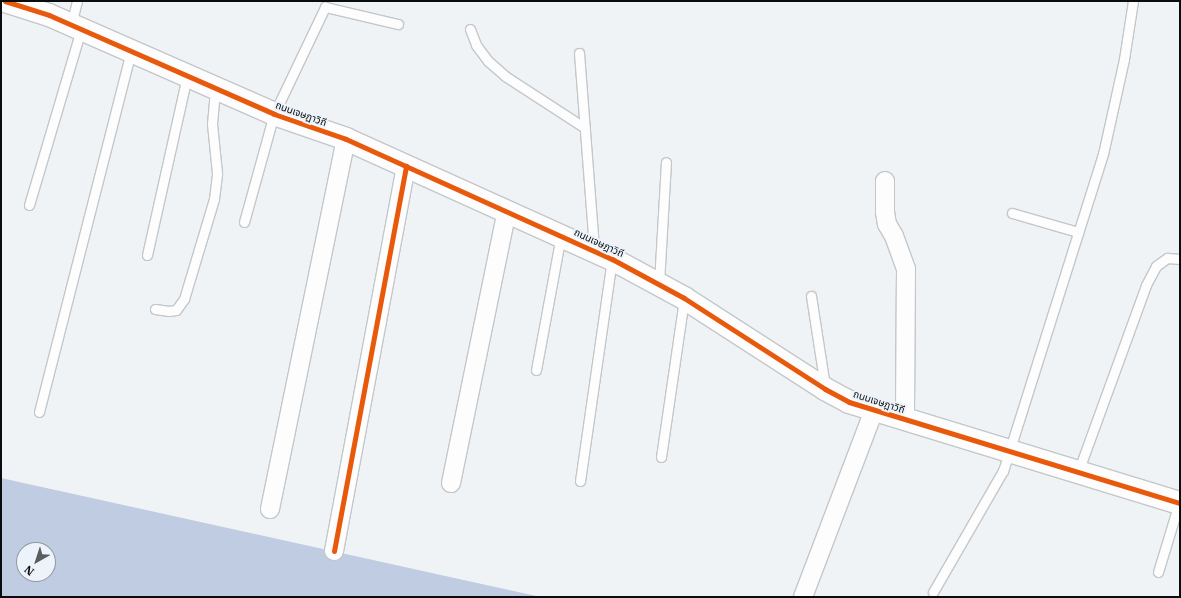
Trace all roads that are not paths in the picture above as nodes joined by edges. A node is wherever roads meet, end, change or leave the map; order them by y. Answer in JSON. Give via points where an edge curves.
{"nodes":[{"id":1,"x":5,"y":1,"type":"edge"},
{"id":2,"x":77,"y":1,"type":"edge"},
{"id":3,"x":1132,"y":1,"type":"edge"},
{"id":4,"x":322,"y":4,"type":"edge"},
{"id":5,"x":398,"y":24,"type":"dead end"},
{"id":6,"x":76,"y":27,"type":"junction"},
{"id":7,"x":470,"y":29,"type":"dead end"},
{"id":8,"x":131,"y":51,"type":"junction"},
{"id":9,"x":579,"y":53,"type":"dead end"},
{"id":10,"x":187,"y":76,"type":"junction"},
{"id":11,"x":215,"y":88,"type":"junction"},
{"id":12,"x":274,"y":114,"type":"junction"},
{"id":13,"x":585,"y":128,"type":"junction"},
{"id":14,"x":346,"y":139,"type":"junction"},
{"id":15,"x":666,"y":162,"type":"dead end"},
{"id":16,"x":406,"y":166,"type":"junction"},
{"id":17,"x":885,"y":180,"type":"dead end"},
{"id":18,"x":29,"y":205,"type":"dead end"},
{"id":19,"x":507,"y":211,"type":"junction"},
{"id":20,"x":1012,"y":213,"type":"dead end"},
{"id":21,"x":244,"y":222,"type":"dead end"},
{"id":22,"x":1078,"y":232,"type":"junction"},
{"id":23,"x":560,"y":235,"type":"junction"},
{"id":24,"x":147,"y":255,"type":"dead end"},
{"id":25,"x":603,"y":255,"type":"junction"},
{"id":26,"x":1180,"y":260,"type":"edge"},
{"id":27,"x":659,"y":283,"type":"junction"},
{"id":28,"x":811,"y":296,"type":"dead end"},
{"id":29,"x":684,"y":298,"type":"junction"},
{"id":30,"x":155,"y":309,"type":"dead end"},
{"id":31,"x":536,"y":370,"type":"dead end"},
{"id":32,"x":825,"y":389,"type":"junction"},
{"id":33,"x":874,"y":410,"type":"junction"},
{"id":34,"x":39,"y":412,"type":"dead end"},
{"id":35,"x":905,"y":420,"type":"junction"},
{"id":36,"x":1009,"y":451,"type":"junction"},
{"id":37,"x":661,"y":457,"type":"dead end"},
{"id":38,"x":1078,"y":473,"type":"junction"},
{"id":39,"x":580,"y":481,"type":"dead end"},
{"id":40,"x":451,"y":483,"type":"dead end"},
{"id":41,"x":1179,"y":503,"type":"edge"},
{"id":42,"x":270,"y":509,"type":"dead end"},
{"id":43,"x":334,"y":551,"type":"dead end"},
{"id":44,"x":1158,"y":572,"type":"dead end"},
{"id":45,"x":933,"y":592,"type":"dead end"},
{"id":46,"x":803,"y":597,"type":"edge"}],
"edges":[{"from":1,"to":6,"type":"street","name":"ถนนเจษฎาวิถี"},
{"from":2,"to":6,"type":"lane"},
{"from":3,"to":22,"type":"lane","via":[[1124,59],[1103,154]]},
{"from":4,"to":5,"type":"lane"},
{"from":4,"to":12,"type":"lane"},
{"from":6,"to":8,"type":"street","name":"ถนนเจษฎาวิถี"},
{"from":6,"to":18,"type":"lane"},
{"from":7,"to":13,"type":"lane","via":[[476,45],[488,61],[505,76]]},
{"from":8,"to":10,"type":"street","name":"ถนนเจษฎาวิถี"},
{"from":8,"to":34,"type":"lane"},
{"from":9,"to":13,"type":"lane"},
{"from":10,"to":11,"type":"street","name":"ถนนเจษฎาวิถี"},
{"from":10,"to":24,"type":"lane"},
{"from":11,"to":12,"type":"street","name":"ถนนเจษฎาวิถี"},
{"from":11,"to":30,"type":"lane","via":[[212,124],[217,173],[214,199],[184,299],[176,310]]},
{"from":12,"to":14,"type":"street","name":"ถนนเจษฎาวิถี"},
{"from":12,"to":21,"type":"lane"},
{"from":13,"to":25,"type":"lane"},
{"from":14,"to":16,"type":"street","name":"ถนนเจษฎาวิถี"},
{"from":14,"to":42,"type":"street"},
{"from":15,"to":27,"type":"lane"},
{"from":16,"to":19,"type":"street","name":"ถนนเจษฎาวิถี"},
{"from":16,"to":43,"type":"street"},
{"from":17,"to":35,"type":"street","via":[[887,224],[906,269]]},
{"from":19,"to":23,"type":"street","name":"ถนนเจษฎาวิถี"},
{"from":19,"to":40,"type":"street"},
{"from":20,"to":22,"type":"lane"},
{"from":22,"to":36,"type":"lane"},
{"from":23,"to":25,"type":"street","name":"ถนนเจษฎาวิถี"},
{"from":23,"to":31,"type":"lane"},
{"from":25,"to":27,"type":"street","name":"ถนนเจษฎาวิถี"},
{"from":25,"to":39,"type":"lane"},
{"from":26,"to":38,"type":"lane","via":[[1166,258],[1156,266],[1146,285]]},
{"from":27,"to":29,"type":"street","name":"ถนนเจษฎาวิถี"},
{"from":28,"to":32,"type":"lane"},
{"from":29,"to":32,"type":"street","name":"ถนนเจษฎาวิถี"},
{"from":29,"to":37,"type":"lane"},
{"from":32,"to":33,"type":"street","name":"ถนนเจษฎาวิถี","via":[[849,402]]},
{"from":33,"to":35,"type":"street","name":"ถนนเจษฎาวิถี"},
{"from":33,"to":46,"type":"street"},
{"from":35,"to":36,"type":"street","name":"ถนนเจษฎาวิถี"},
{"from":36,"to":38,"type":"street","name":"ถนนเจษฎาวิถี"},
{"from":36,"to":45,"type":"lane","via":[[1003,471]]},
{"from":38,"to":41,"type":"street","name":"ถนนเจษฎาวิถี"},
{"from":41,"to":44,"type":"lane"}]}
